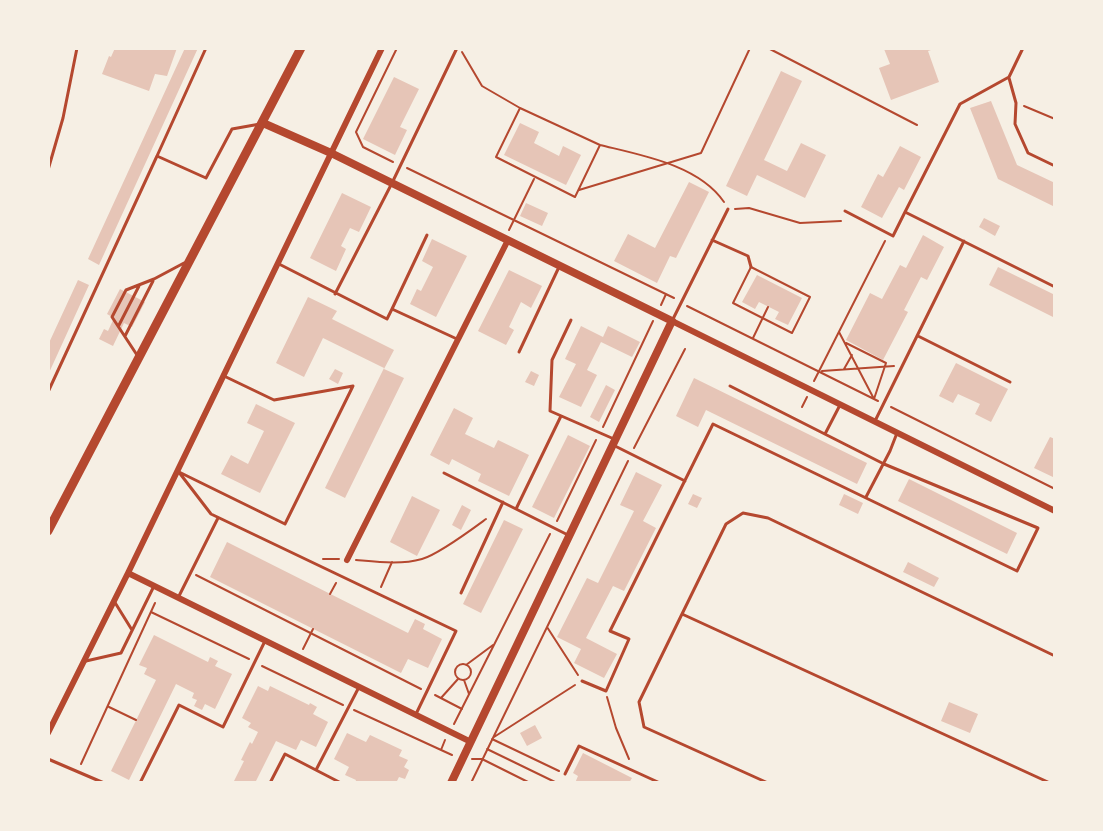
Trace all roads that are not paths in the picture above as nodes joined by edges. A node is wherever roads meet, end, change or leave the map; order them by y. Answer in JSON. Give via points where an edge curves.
{"nodes":[{"id":1,"x":76,"y":48,"type":"edge"},
{"id":2,"x":206,"y":48,"type":"edge"},
{"id":3,"x":301,"y":48,"type":"edge"},
{"id":4,"x":382,"y":48,"type":"edge"},
{"id":5,"x":459,"y":48,"type":"edge"},
{"id":6,"x":1023,"y":48,"type":"edge"},
{"id":7,"x":1009,"y":77,"type":"junction"},
{"id":8,"x":263,"y":123,"type":"junction"},
{"id":9,"x":331,"y":153,"type":"junction"},
{"id":10,"x":157,"y":156,"type":"junction"},
{"id":11,"x":1055,"y":166,"type":"edge"},
{"id":12,"x":48,"y":170,"type":"edge"},
{"id":13,"x":392,"y":183,"type":"junction"},
{"id":14,"x":728,"y":209,"type":"road end"},
{"id":15,"x":845,"y":211,"type":"dead end"},
{"id":16,"x":905,"y":212,"type":"junction"},
{"id":17,"x":427,"y":235,"type":"dead end"},
{"id":18,"x":507,"y":239,"type":"junction"},
{"id":19,"x":712,"y":240,"type":"junction"},
{"id":20,"x":964,"y":241,"type":"junction"},
{"id":21,"x":191,"y":260,"type":"junction"},
{"id":22,"x":278,"y":263,"type":"junction"},
{"id":23,"x":560,"y":265,"type":"junction"},
{"id":24,"x":751,"y":267,"type":"road end"},
{"id":25,"x":154,"y":279,"type":"junction"},
{"id":26,"x":140,"y":284,"type":"junction"},
{"id":27,"x":1055,"y":287,"type":"edge"},
{"id":28,"x":335,"y":294,"type":"junction"},
{"id":29,"x":392,"y":309,"type":"junction"},
{"id":30,"x":571,"y":320,"type":"dead end"},
{"id":31,"x":672,"y":321,"type":"junction"},
{"id":32,"x":118,"y":327,"type":"junction"},
{"id":33,"x":125,"y":336,"type":"junction"},
{"id":34,"x":918,"y":336,"type":"junction"},
{"id":35,"x":458,"y":340,"type":"junction"},
{"id":36,"x":519,"y":352,"type":"dead end"},
{"id":37,"x":139,"y":358,"type":"junction"},
{"id":38,"x":224,"y":376,"type":"junction"},
{"id":39,"x":1010,"y":382,"type":"dead end"},
{"id":40,"x":730,"y":386,"type":"dead end"},
{"id":41,"x":48,"y":392,"type":"edge"},
{"id":42,"x":840,"y":404,"type":"junction"},
{"id":43,"x":561,"y":416,"type":"junction"},
{"id":44,"x":875,"y":421,"type":"junction"},
{"id":45,"x":898,"y":431,"type":"junction"},
{"id":46,"x":825,"y":434,"type":"junction"},
{"id":47,"x":614,"y":442,"type":"junction"},
{"id":48,"x":884,"y":464,"type":"junction"},
{"id":49,"x":178,"y":471,"type":"junction"},
{"id":50,"x":444,"y":473,"type":"dead end"},
{"id":51,"x":685,"y":481,"type":"junction"},
{"id":52,"x":866,"y":497,"type":"junction"},
{"id":53,"x":503,"y":502,"type":"junction"},
{"id":54,"x":516,"y":509,"type":"junction"},
{"id":55,"x":1055,"y":511,"type":"edge"},
{"id":56,"x":218,"y":518,"type":"junction"},
{"id":57,"x":48,"y":531,"type":"edge"},
{"id":58,"x":569,"y":536,"type":"junction"},
{"id":59,"x":347,"y":560,"type":"road end"},
{"id":60,"x":128,"y":573,"type":"junction"},
{"id":61,"x":153,"y":586,"type":"junction"},
{"id":62,"x":461,"y":593,"type":"dead end"},
{"id":63,"x":178,"y":598,"type":"junction"},
{"id":64,"x":114,"y":601,"type":"junction"},
{"id":65,"x":682,"y":614,"type":"junction"},
{"id":66,"x":132,"y":630,"type":"junction"},
{"id":67,"x":265,"y":641,"type":"junction"},
{"id":68,"x":1055,"y":656,"type":"edge"},
{"id":69,"x":84,"y":661,"type":"junction"},
{"id":70,"x":582,"y":681,"type":"road end"},
{"id":71,"x":359,"y":687,"type":"junction"},
{"id":72,"x":415,"y":714,"type":"junction"},
{"id":73,"x":48,"y":733,"type":"edge"},
{"id":74,"x":471,"y":742,"type":"junction"},
{"id":75,"x":48,"y":759,"type":"edge"},
{"id":76,"x":316,"y":770,"type":"junction"},
{"id":77,"x":565,"y":774,"type":"road end"},
{"id":78,"x":104,"y":783,"type":"edge"},
{"id":79,"x":140,"y":783,"type":"edge"},
{"id":80,"x":270,"y":783,"type":"edge"},
{"id":81,"x":341,"y":783,"type":"edge"},
{"id":82,"x":451,"y":783,"type":"edge"},
{"id":83,"x":660,"y":783,"type":"edge"},
{"id":84,"x":768,"y":783,"type":"edge"},
{"id":85,"x":1050,"y":783,"type":"edge"}],
"edges":[{"from":1,"to":12,"type":"lane"},
{"from":2,"to":10,"type":"lane"},
{"from":3,"to":8,"type":"main road"},
{"from":4,"to":9,"type":"street"},
{"from":5,"to":13,"type":"lane"},
{"from":6,"to":7,"type":"lane"},
{"from":7,"to":11,"type":"lane","via":[[1016,103],[1015,124],[1028,153]]},
{"from":7,"to":16,"type":"lane","via":[[960,104]]},
{"from":8,"to":9,"type":"street"},
{"from":8,"to":10,"type":"lane","via":[[232,129],[206,178]]},
{"from":8,"to":21,"type":"main road"},
{"from":9,"to":13,"type":"street"},
{"from":9,"to":22,"type":"street"},
{"from":10,"to":41,"type":"lane"},
{"from":13,"to":18,"type":"street"},
{"from":13,"to":28,"type":"lane"},
{"from":14,"to":19,"type":"lane"},
{"from":15,"to":16,"type":"lane","via":[[893,236]]},
{"from":16,"to":20,"type":"lane"},
{"from":17,"to":29,"type":"lane"},
{"from":18,"to":23,"type":"street"},
{"from":18,"to":35,"type":"street"},
{"from":19,"to":24,"type":"lane","via":[[748,256]]},
{"from":19,"to":31,"type":"lane"},
{"from":20,"to":27,"type":"lane"},
{"from":20,"to":34,"type":"lane"},
{"from":21,"to":25,"type":"lane"},
{"from":21,"to":37,"type":"main road"},
{"from":22,"to":28,"type":"lane"},
{"from":22,"to":38,"type":"street"},
{"from":23,"to":31,"type":"street"},
{"from":23,"to":36,"type":"lane"},
{"from":25,"to":26,"type":"lane"},
{"from":25,"to":33,"type":"lane"},
{"from":26,"to":32,"type":"lane"},
{"from":26,"to":32,"type":"lane","via":[[126,290],[112,317]]},
{"from":28,"to":29,"type":"lane","via":[[387,319]]},
{"from":29,"to":35,"type":"lane"},
{"from":30,"to":43,"type":"lane","via":[[552,360],[550,411]]},
{"from":31,"to":42,"type":"street"},
{"from":31,"to":47,"type":"street"},
{"from":32,"to":33,"type":"lane"},
{"from":33,"to":37,"type":"lane"},
{"from":34,"to":39,"type":"lane"},
{"from":34,"to":44,"type":"lane"},
{"from":35,"to":59,"type":"street"},
{"from":37,"to":57,"type":"main road"},
{"from":38,"to":49,"type":"street"},
{"from":38,"to":49,"type":"lane","via":[[274,400],[353,386],[285,524]]},
{"from":40,"to":46,"type":"lane"},
{"from":42,"to":44,"type":"street"},
{"from":42,"to":46,"type":"lane"},
{"from":43,"to":47,"type":"lane"},
{"from":43,"to":54,"type":"lane"},
{"from":44,"to":45,"type":"street"},
{"from":45,"to":48,"type":"lane"},
{"from":45,"to":55,"type":"street"},
{"from":46,"to":48,"type":"lane"},
{"from":47,"to":51,"type":"lane"},
{"from":47,"to":58,"type":"street"},
{"from":48,"to":52,"type":"lane"},
{"from":48,"to":52,"type":"lane","via":[[1038,528],[1017,571]]},
{"from":49,"to":56,"type":"lane"},
{"from":49,"to":60,"type":"street"},
{"from":50,"to":53,"type":"lane"},
{"from":51,"to":52,"type":"lane","via":[[713,424]]},
{"from":51,"to":70,"type":"lane","via":[[610,631],[629,639],[606,691]]},
{"from":53,"to":54,"type":"lane"},
{"from":53,"to":62,"type":"lane"},
{"from":54,"to":58,"type":"lane"},
{"from":56,"to":63,"type":"lane"},
{"from":56,"to":72,"type":"lane","via":[[456,631]]},
{"from":58,"to":74,"type":"street"},
{"from":60,"to":61,"type":"street"},
{"from":60,"to":64,"type":"street"},
{"from":61,"to":63,"type":"street"},
{"from":61,"to":66,"type":"lane"},
{"from":63,"to":67,"type":"street"},
{"from":64,"to":66,"type":"lane"},
{"from":64,"to":69,"type":"street"},
{"from":65,"to":68,"type":"lane","via":[[726,524],[743,513],[768,518]]},
{"from":65,"to":84,"type":"lane","via":[[639,702],[644,727]]},
{"from":65,"to":85,"type":"lane"},
{"from":66,"to":69,"type":"lane","via":[[121,653]]},
{"from":67,"to":71,"type":"street"},
{"from":67,"to":79,"type":"lane","via":[[224,726],[179,705]]},
{"from":69,"to":73,"type":"street"},
{"from":71,"to":72,"type":"street"},
{"from":71,"to":76,"type":"lane"},
{"from":72,"to":74,"type":"street"},
{"from":74,"to":82,"type":"street"},
{"from":75,"to":78,"type":"lane"},
{"from":76,"to":80,"type":"lane","via":[[285,754]]},
{"from":76,"to":81,"type":"lane"},
{"from":77,"to":83,"type":"lane","via":[[579,746]]}]}
